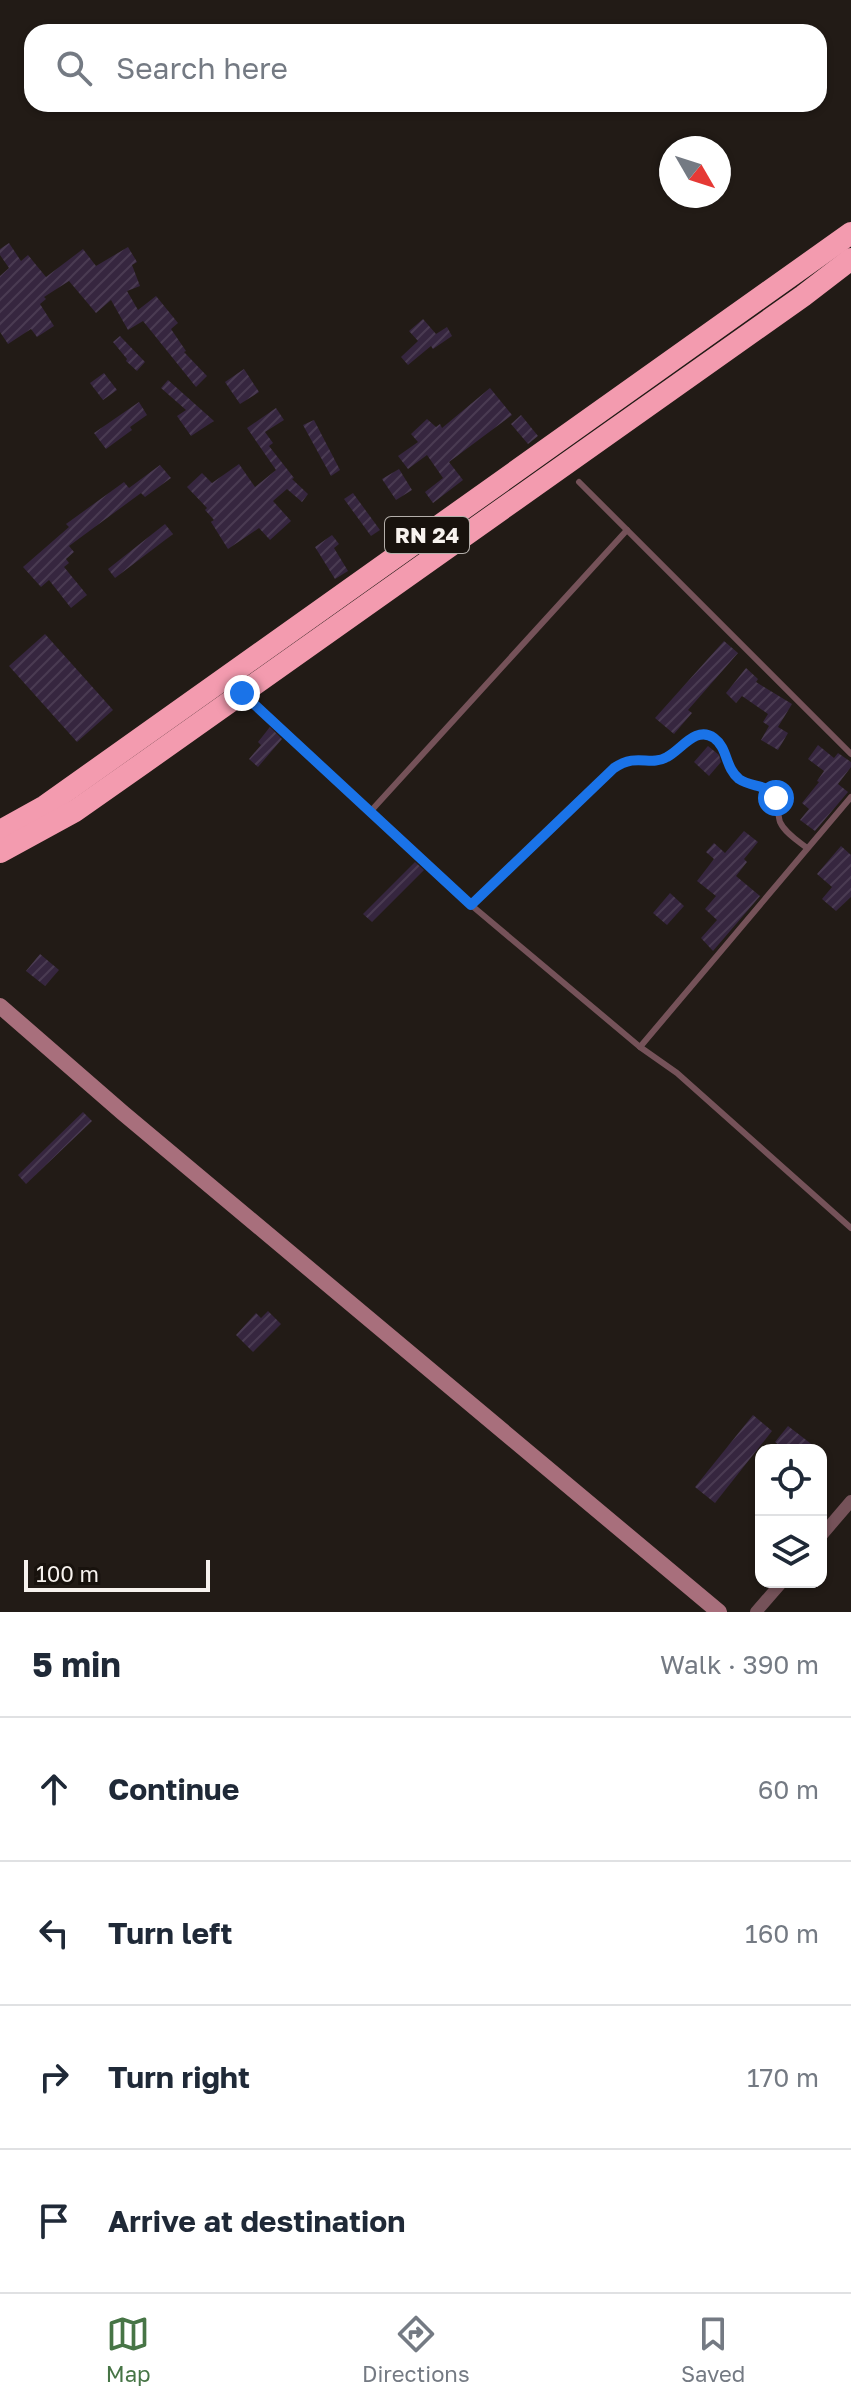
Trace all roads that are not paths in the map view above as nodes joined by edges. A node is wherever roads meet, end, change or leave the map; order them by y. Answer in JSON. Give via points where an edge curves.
{"nodes":[{"id":1,"x":851,"y":233,"type":"edge"},
{"id":2,"x":851,"y":259,"type":"edge"},
{"id":3,"x":579,"y":482,"type":"dead end"},
{"id":4,"x":627,"y":530,"type":"junction"},
{"id":5,"x":242,"y":693,"type":"junction"},
{"id":6,"x":851,"y":754,"type":"edge"},
{"id":7,"x":851,"y":797,"type":"edge"},
{"id":8,"x":370,"y":812,"type":"junction"},
{"id":9,"x":0,"y":831,"type":"edge"},
{"id":10,"x":807,"y":848,"type":"junction"},
{"id":11,"x":0,"y":852,"type":"edge"},
{"id":12,"x":471,"y":905,"type":"junction"},
{"id":13,"x":0,"y":1006,"type":"edge"},
{"id":14,"x":640,"y":1047,"type":"junction"},
{"id":15,"x":851,"y":1228,"type":"edge"},
{"id":16,"x":851,"y":1501,"type":"edge"},
{"id":17,"x":827,"y":1529,"type":"edge"},
{"id":18,"x":777,"y":1588,"type":"edge"},
{"id":19,"x":719,"y":1612,"type":"edge"},
{"id":20,"x":756,"y":1612,"type":"edge"}],
"edges":[{"from":1,"to":9,"type":"highway","number":"RN 24","via":[[45,806]]},
{"from":2,"to":5,"type":"highway","number":"RN 24"},
{"from":3,"to":4,"type":"lane"},
{"from":4,"to":6,"type":"lane"},
{"from":4,"to":8,"type":"lane"},
{"from":5,"to":8,"type":"lane"},
{"from":5,"to":11,"type":"highway","number":"RN 24","via":[[75,811]]},
{"from":7,"to":10,"type":"lane"},
{"from":8,"to":12,"type":"lane"},
{"from":10,"to":12,"type":"lane","via":[[782,826],[773,793],[736,776],[722,746],[712,737],[697,735],[663,759],[634,759],[614,768]]},
{"from":10,"to":14,"type":"lane"},
{"from":12,"to":14,"type":"lane"},
{"from":13,"to":19,"type":"main road"},
{"from":14,"to":15,"type":"lane","via":[[677,1073]]},
{"from":16,"to":17,"type":"street"},
{"from":18,"to":20,"type":"street"}]}
